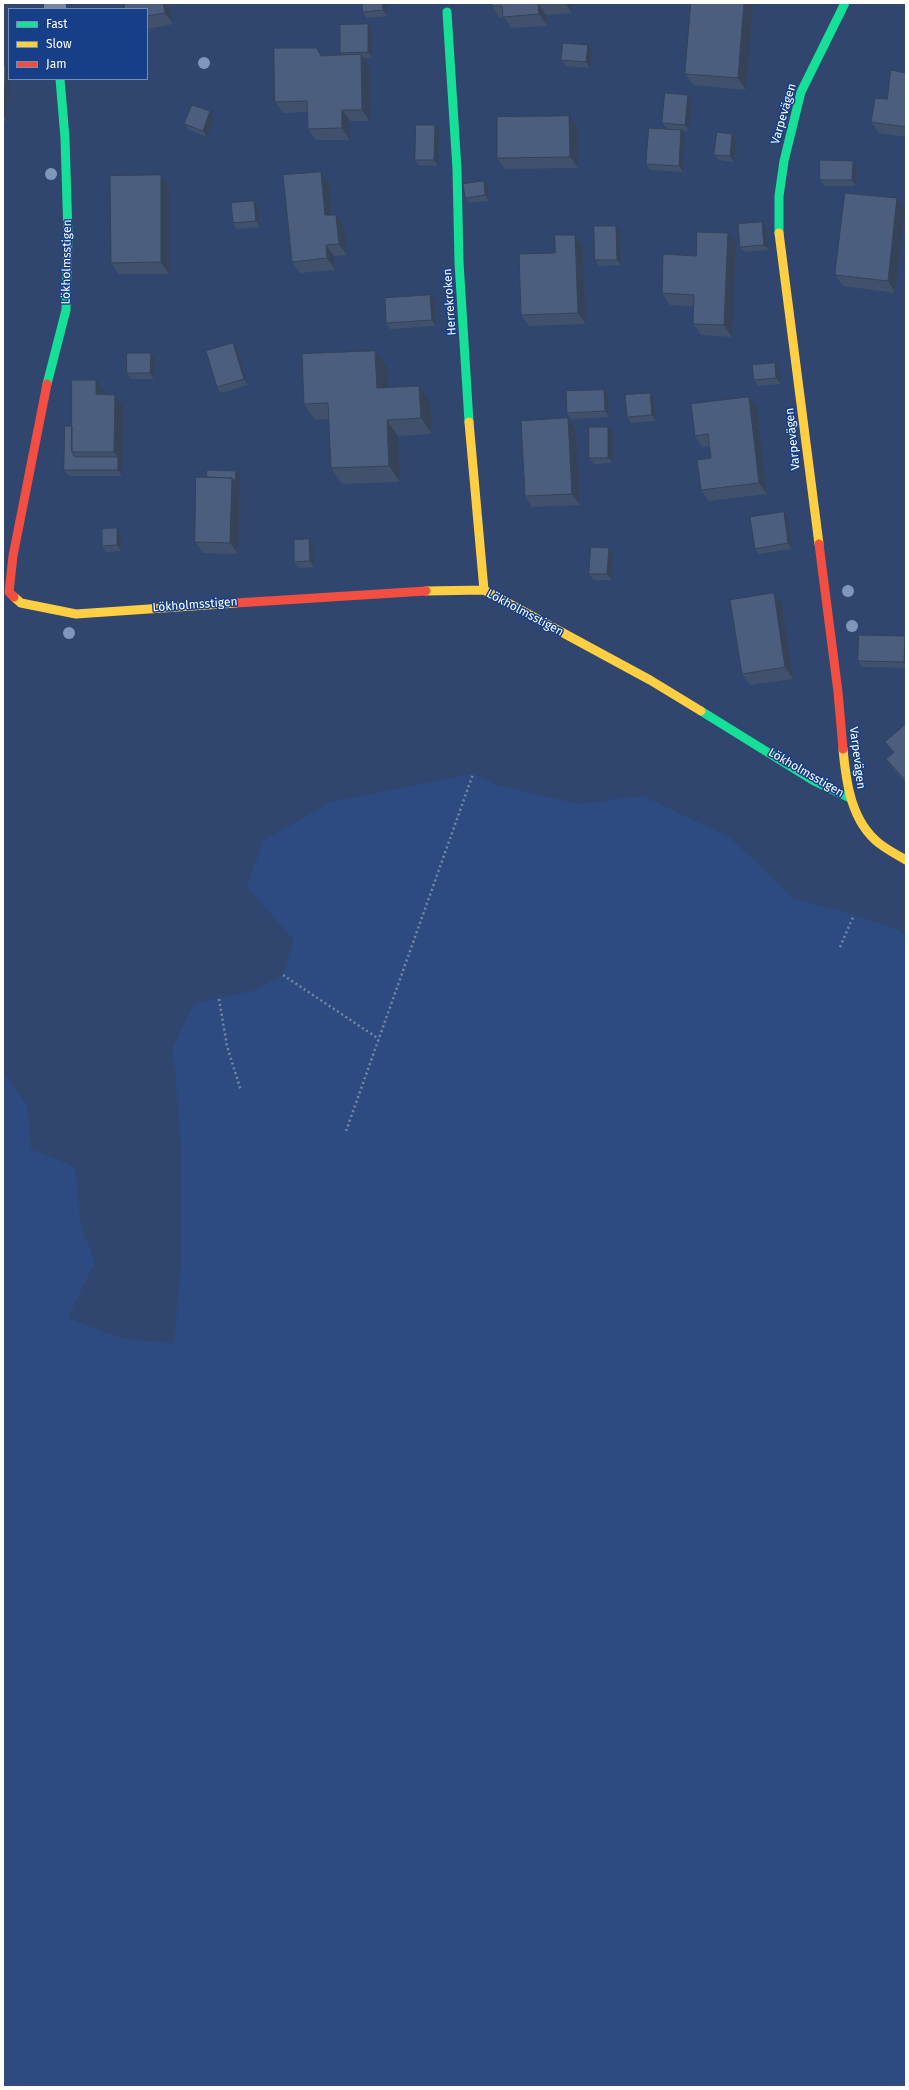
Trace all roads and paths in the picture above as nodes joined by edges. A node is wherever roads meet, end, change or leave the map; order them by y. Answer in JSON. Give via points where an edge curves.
{"nodes":[{"id":1,"x":845,"y":3,"type":"edge"},
{"id":2,"x":447,"y":12,"type":"dead end"},
{"id":3,"x":60,"y":80,"type":"edge"},
{"id":4,"x":484,"y":590,"type":"junction"},
{"id":5,"x":474,"y":774,"type":"dead end"},
{"id":6,"x":850,"y":798,"type":"junction"},
{"id":7,"x":906,"y":860,"type":"edge"},
{"id":8,"x":854,"y":915,"type":"dead end"},
{"id":9,"x":840,"y":948,"type":"dead end"},
{"id":10,"x":283,"y":975,"type":"dead end"},
{"id":11,"x":219,"y":999,"type":"dead end"},
{"id":12,"x":379,"y":1039,"type":"junction"},
{"id":13,"x":241,"y":1091,"type":"dead end"},
{"id":14,"x":346,"y":1131,"type":"dead end"}],
"edges":[{"from":1,"to":6,"type":"street","name":"Varpevägen","via":[[801,92],[784,161],[779,196],[779,241]]},
{"from":2,"to":4,"type":"street","name":"Herrekroken","via":[[457,169],[459,262]]},
{"from":3,"to":4,"type":"street","name":"Lökholmsstigen","via":[[68,235],[66,310],[42,402],[8,592],[21,603],[76,614],[400,592]]},
{"from":4,"to":6,"type":"street","name":"Lökholmsstigen","via":[[650,680],[814,781]]},
{"from":5,"to":12,"type":"path"},
{"from":6,"to":7,"type":"street","name":"Varpevägen","via":[[871,835]]},
{"from":8,"to":9,"type":"path"},
{"from":10,"to":12,"type":"path"},
{"from":11,"to":13,"type":"path","via":[[227,1046]]},
{"from":12,"to":14,"type":"path"}]}
